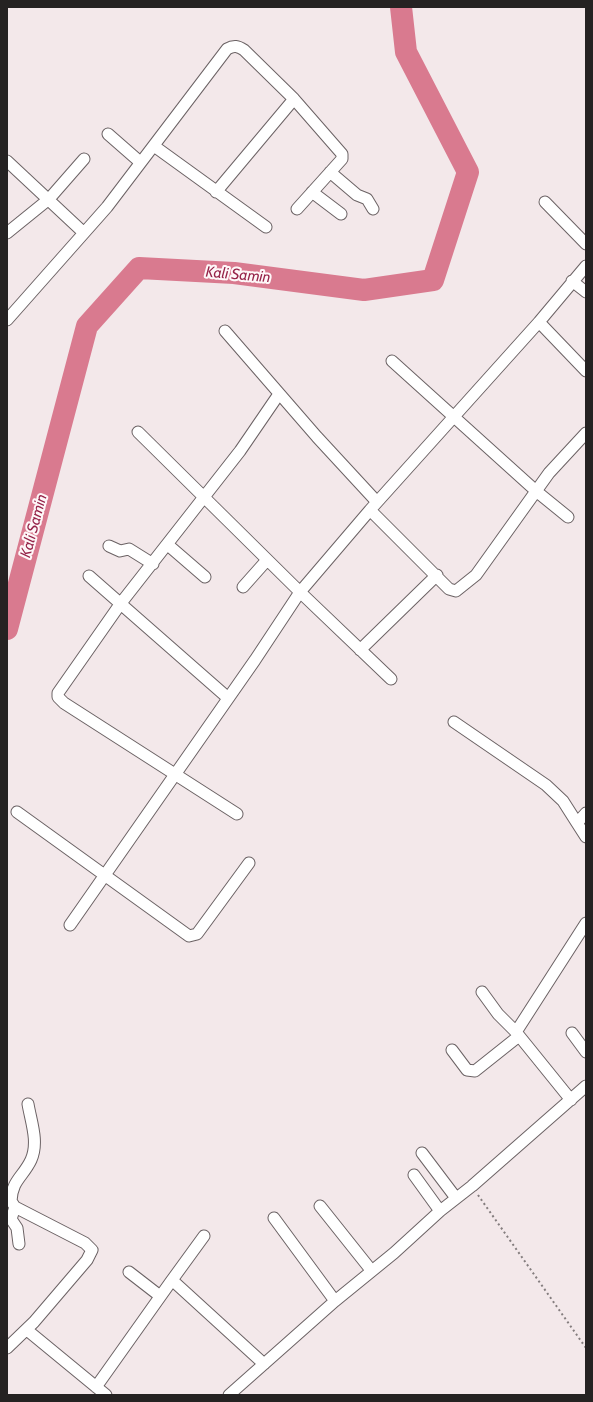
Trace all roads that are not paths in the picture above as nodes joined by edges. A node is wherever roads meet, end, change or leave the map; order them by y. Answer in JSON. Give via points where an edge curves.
{"nodes":[{"id":1,"x":294,"y":99,"type":"junction"},
{"id":2,"x":108,"y":134,"type":"dead end"},
{"id":3,"x":154,"y":146,"type":"junction"},
{"id":4,"x":84,"y":159,"type":"dead end"},
{"id":5,"x":7,"y":161,"type":"edge"},
{"id":6,"x":140,"y":162,"type":"junction"},
{"id":7,"x":330,"y":172,"type":"junction"},
{"id":8,"x":216,"y":192,"type":"junction"},
{"id":9,"x":312,"y":192,"type":"junction"},
{"id":10,"x":49,"y":199,"type":"junction"},
{"id":11,"x":545,"y":202,"type":"dead end"},
{"id":12,"x":297,"y":209,"type":"dead end"},
{"id":13,"x":372,"y":209,"type":"dead end"},
{"id":14,"x":340,"y":214,"type":"dead end"},
{"id":15,"x":266,"y":227,"type":"dead end"},
{"id":16,"x":7,"y":233,"type":"edge"},
{"id":17,"x":84,"y":233,"type":"junction"},
{"id":18,"x":586,"y":244,"type":"edge"},
{"id":19,"x":586,"y":266,"type":"edge"},
{"id":20,"x":572,"y":281,"type":"junction"},
{"id":21,"x":586,"y":292,"type":"edge"},
{"id":22,"x":7,"y":320,"type":"edge"},
{"id":23,"x":539,"y":322,"type":"junction"},
{"id":24,"x":225,"y":331,"type":"dead end"},
{"id":25,"x":392,"y":361,"type":"dead end"},
{"id":26,"x":586,"y":370,"type":"edge"},
{"id":27,"x":279,"y":394,"type":"junction"},
{"id":28,"x":454,"y":417,"type":"junction"},
{"id":29,"x":138,"y":432,"type":"dead end"},
{"id":30,"x":586,"y":433,"type":"edge"},
{"id":31,"x":536,"y":491,"type":"junction"},
{"id":32,"x":204,"y":499,"type":"junction"},
{"id":33,"x":374,"y":506,"type":"junction"},
{"id":34,"x":568,"y":517,"type":"dead end"},
{"id":35,"x":168,"y":545,"type":"junction"},
{"id":36,"x":109,"y":546,"type":"dead end"},
{"id":37,"x":267,"y":560,"type":"junction"},
{"id":38,"x":153,"y":564,"type":"junction"},
{"id":39,"x":437,"y":575,"type":"junction"},
{"id":40,"x":89,"y":576,"type":"dead end"},
{"id":41,"x":204,"y":577,"type":"dead end"},
{"id":42,"x":243,"y":587,"type":"dead end"},
{"id":43,"x":300,"y":592,"type":"junction"},
{"id":44,"x":121,"y":603,"type":"junction"},
{"id":45,"x":360,"y":650,"type":"junction"},
{"id":46,"x":391,"y":679,"type":"dead end"},
{"id":47,"x":228,"y":698,"type":"junction"},
{"id":48,"x":454,"y":722,"type":"dead end"},
{"id":49,"x":175,"y":775,"type":"junction"},
{"id":50,"x":17,"y":812,"type":"dead end"},
{"id":51,"x":586,"y":813,"type":"edge"},
{"id":52,"x":237,"y":814,"type":"dead end"},
{"id":53,"x":577,"y":823,"type":"junction"},
{"id":54,"x":586,"y":837,"type":"edge"},
{"id":55,"x":249,"y":863,"type":"dead end"},
{"id":56,"x":105,"y":876,"type":"junction"},
{"id":57,"x":586,"y":923,"type":"edge"},
{"id":58,"x":70,"y":925,"type":"dead end"},
{"id":59,"x":482,"y":992,"type":"dead end"},
{"id":60,"x":572,"y":1033,"type":"dead end"},
{"id":61,"x":518,"y":1034,"type":"junction"},
{"id":62,"x":452,"y":1050,"type":"dead end"},
{"id":63,"x":586,"y":1052,"type":"edge"},
{"id":64,"x":586,"y":1086,"type":"edge"},
{"id":65,"x":571,"y":1100,"type":"junction"},
{"id":66,"x":28,"y":1104,"type":"dead end"},
{"id":67,"x":422,"y":1152,"type":"dead end"},
{"id":68,"x":414,"y":1175,"type":"dead end"},
{"id":69,"x":456,"y":1198,"type":"junction"},
{"id":70,"x":320,"y":1206,"type":"dead end"},
{"id":71,"x":15,"y":1207,"type":"junction"},
{"id":72,"x":440,"y":1211,"type":"junction"},
{"id":73,"x":274,"y":1218,"type":"dead end"},
{"id":74,"x":204,"y":1236,"type":"dead end"},
{"id":75,"x":19,"y":1244,"type":"dead end"},
{"id":76,"x":371,"y":1270,"type":"junction"},
{"id":77,"x":129,"y":1272,"type":"dead end"},
{"id":78,"x":172,"y":1280,"type":"junction"},
{"id":79,"x":160,"y":1296,"type":"junction"},
{"id":80,"x":335,"y":1302,"type":"junction"},
{"id":81,"x":26,"y":1330,"type":"junction"},
{"id":82,"x":7,"y":1348,"type":"edge"},
{"id":83,"x":264,"y":1364,"type":"junction"},
{"id":84,"x":96,"y":1387,"type":"junction"},
{"id":85,"x":106,"y":1395,"type":"edge"},
{"id":86,"x":229,"y":1395,"type":"edge"}],
"edges":[{"from":1,"to":3,"type":"street","via":[[244,50],[237,46],[231,47]]},
{"from":1,"to":7,"type":"street","via":[[342,154],[342,159]]},
{"from":1,"to":8,"type":"street"},
{"from":2,"to":6,"type":"street"},
{"from":3,"to":6,"type":"street"},
{"from":3,"to":8,"type":"street"},
{"from":4,"to":10,"type":"street"},
{"from":5,"to":10,"type":"street"},
{"from":6,"to":17,"type":"street"},
{"from":7,"to":9,"type":"street"},
{"from":7,"to":13,"type":"street","via":[[357,195],[367,199]]},
{"from":8,"to":15,"type":"street"},
{"from":9,"to":12,"type":"street"},
{"from":9,"to":14,"type":"street"},
{"from":10,"to":16,"type":"street"},
{"from":10,"to":17,"type":"street"},
{"from":11,"to":18,"type":"street"},
{"from":17,"to":22,"type":"street"},
{"from":19,"to":20,"type":"street"},
{"from":20,"to":21,"type":"street"},
{"from":20,"to":23,"type":"street"},
{"from":23,"to":26,"type":"street"},
{"from":23,"to":28,"type":"street"},
{"from":24,"to":27,"type":"street"},
{"from":25,"to":28,"type":"street"},
{"from":27,"to":32,"type":"street"},
{"from":27,"to":33,"type":"street"},
{"from":28,"to":31,"type":"street"},
{"from":28,"to":33,"type":"street"},
{"from":29,"to":32,"type":"street"},
{"from":30,"to":31,"type":"street"},
{"from":31,"to":34,"type":"street"},
{"from":31,"to":39,"type":"street","via":[[471,581],[454,591]]},
{"from":32,"to":35,"type":"street"},
{"from":32,"to":37,"type":"street"},
{"from":33,"to":39,"type":"street"},
{"from":33,"to":43,"type":"street"},
{"from":35,"to":38,"type":"street"},
{"from":35,"to":41,"type":"street"},
{"from":36,"to":38,"type":"street","via":[[120,551],[129,549]]},
{"from":37,"to":42,"type":"street"},
{"from":37,"to":43,"type":"street"},
{"from":38,"to":44,"type":"street"},
{"from":39,"to":45,"type":"street"},
{"from":40,"to":44,"type":"street"},
{"from":43,"to":45,"type":"street"},
{"from":43,"to":47,"type":"street"},
{"from":44,"to":47,"type":"street"},
{"from":44,"to":49,"type":"street","via":[[59,689],[58,697]]},
{"from":45,"to":46,"type":"street"},
{"from":47,"to":49,"type":"street"},
{"from":48,"to":53,"type":"street","via":[[546,785],[563,801]]},
{"from":49,"to":52,"type":"street","via":[[189,781]]},
{"from":49,"to":56,"type":"street"},
{"from":50,"to":56,"type":"street"},
{"from":51,"to":53,"type":"street"},
{"from":53,"to":54,"type":"street"},
{"from":55,"to":56,"type":"street","via":[[194,936],[189,936]]},
{"from":56,"to":58,"type":"street"},
{"from":57,"to":61,"type":"street"},
{"from":59,"to":61,"type":"street","via":[[498,1014]]},
{"from":60,"to":63,"type":"street"},
{"from":61,"to":62,"type":"street","via":[[475,1071],[467,1070]]},
{"from":61,"to":65,"type":"street"},
{"from":64,"to":65,"type":"street"},
{"from":65,"to":69,"type":"street"},
{"from":66,"to":71,"type":"street","via":[[35,1136],[31,1159],[13,1186],[11,1201]]},
{"from":67,"to":69,"type":"street"},
{"from":68,"to":72,"type":"street"},
{"from":69,"to":72,"type":"street"},
{"from":70,"to":76,"type":"street"},
{"from":71,"to":75,"type":"street","via":[[11,1219],[17,1228]]},
{"from":71,"to":81,"type":"street","via":[[85,1243],[92,1250],[88,1260]]},
{"from":72,"to":76,"type":"street","via":[[394,1253]]},
{"from":73,"to":80,"type":"street"},
{"from":74,"to":78,"type":"street"},
{"from":76,"to":80,"type":"street"},
{"from":77,"to":79,"type":"street"},
{"from":78,"to":79,"type":"street"},
{"from":78,"to":83,"type":"street"},
{"from":79,"to":84,"type":"street"},
{"from":80,"to":83,"type":"street"},
{"from":81,"to":82,"type":"street"},
{"from":81,"to":84,"type":"street"},
{"from":83,"to":86,"type":"street"},
{"from":84,"to":85,"type":"street"}]}
